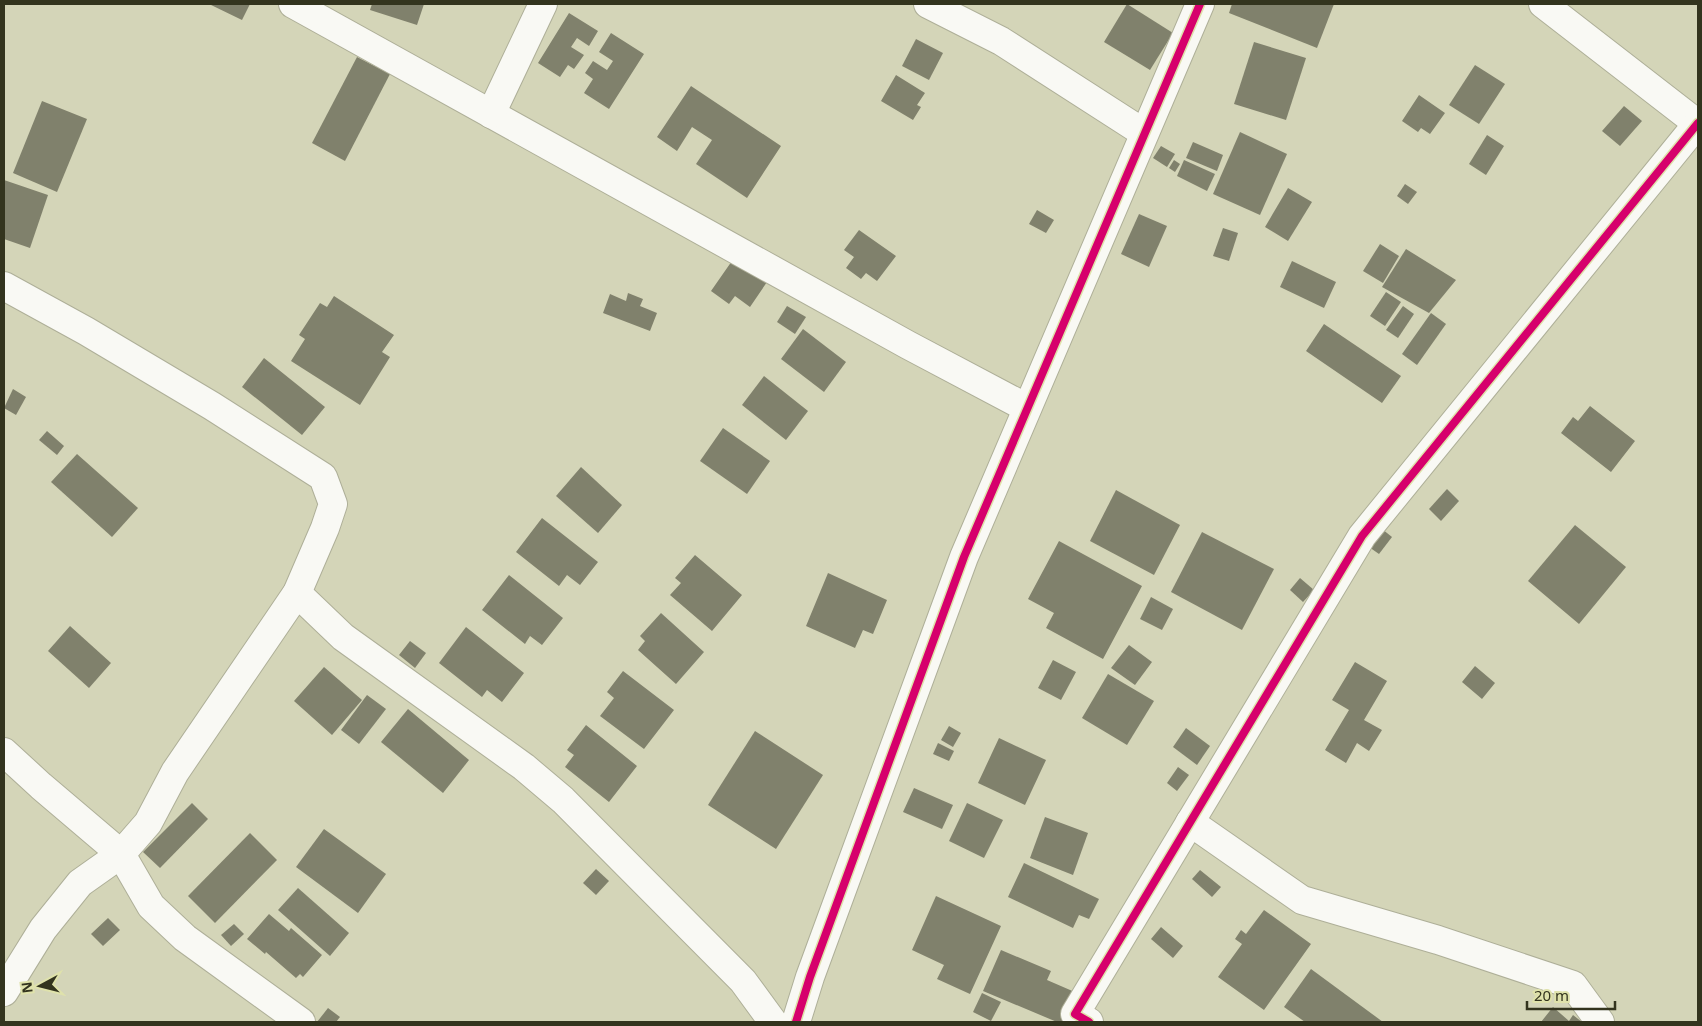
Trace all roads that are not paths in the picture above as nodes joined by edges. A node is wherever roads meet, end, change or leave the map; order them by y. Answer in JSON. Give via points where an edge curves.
{"nodes":[{"id":1,"x":293,"y":4,"type":"edge"},
{"id":2,"x":543,"y":4,"type":"edge"},
{"id":3,"x":928,"y":4,"type":"edge"},
{"id":4,"x":1200,"y":4,"type":"edge"},
{"id":5,"x":1542,"y":4,"type":"edge"},
{"id":6,"x":491,"y":114,"type":"junction"},
{"id":7,"x":1698,"y":123,"type":"edge"},
{"id":8,"x":1144,"y":133,"type":"junction"},
{"id":9,"x":4,"y":286,"type":"edge"},
{"id":10,"x":1027,"y":408,"type":"junction"},
{"id":11,"x":297,"y":593,"type":"junction"},
{"id":12,"x":4,"y":752,"type":"edge"},
{"id":13,"x":1190,"y":822,"type":"junction"},
{"id":14,"x":121,"y":854,"type":"junction"},
{"id":15,"x":4,"y":992,"type":"edge"},
{"id":16,"x":301,"y":1022,"type":"edge"},
{"id":17,"x":773,"y":1022,"type":"edge"},
{"id":18,"x":796,"y":1022,"type":"edge"},
{"id":19,"x":1089,"y":1022,"type":"edge"},
{"id":20,"x":1600,"y":1022,"type":"edge"}],
"edges":[{"from":1,"to":6,"type":"street"},
{"from":2,"to":6,"type":"street"},
{"from":3,"to":8,"type":"street","via":[[1001,41]]},
{"from":4,"to":8,"type":"street"},
{"from":5,"to":7,"type":"street"},
{"from":6,"to":10,"type":"street"},
{"from":7,"to":13,"type":"street","via":[[1362,536]]},
{"from":8,"to":10,"type":"street"},
{"from":9,"to":11,"type":"street","via":[[212,406],[323,477],[333,504]]},
{"from":10,"to":18,"type":"street","via":[[964,556]]},
{"from":11,"to":14,"type":"street","via":[[175,772],[148,823]]},
{"from":11,"to":17,"type":"street","via":[[343,637],[524,767],[563,800],[743,981]]},
{"from":12,"to":14,"type":"street"},
{"from":13,"to":19,"type":"street","via":[[1075,1014]]},
{"from":13,"to":20,"type":"street","via":[[1302,900],[1438,940],[1573,985]]},
{"from":14,"to":15,"type":"street","via":[[80,883],[43,929]]},
{"from":14,"to":16,"type":"street","via":[[151,906],[178,932]]}]}
